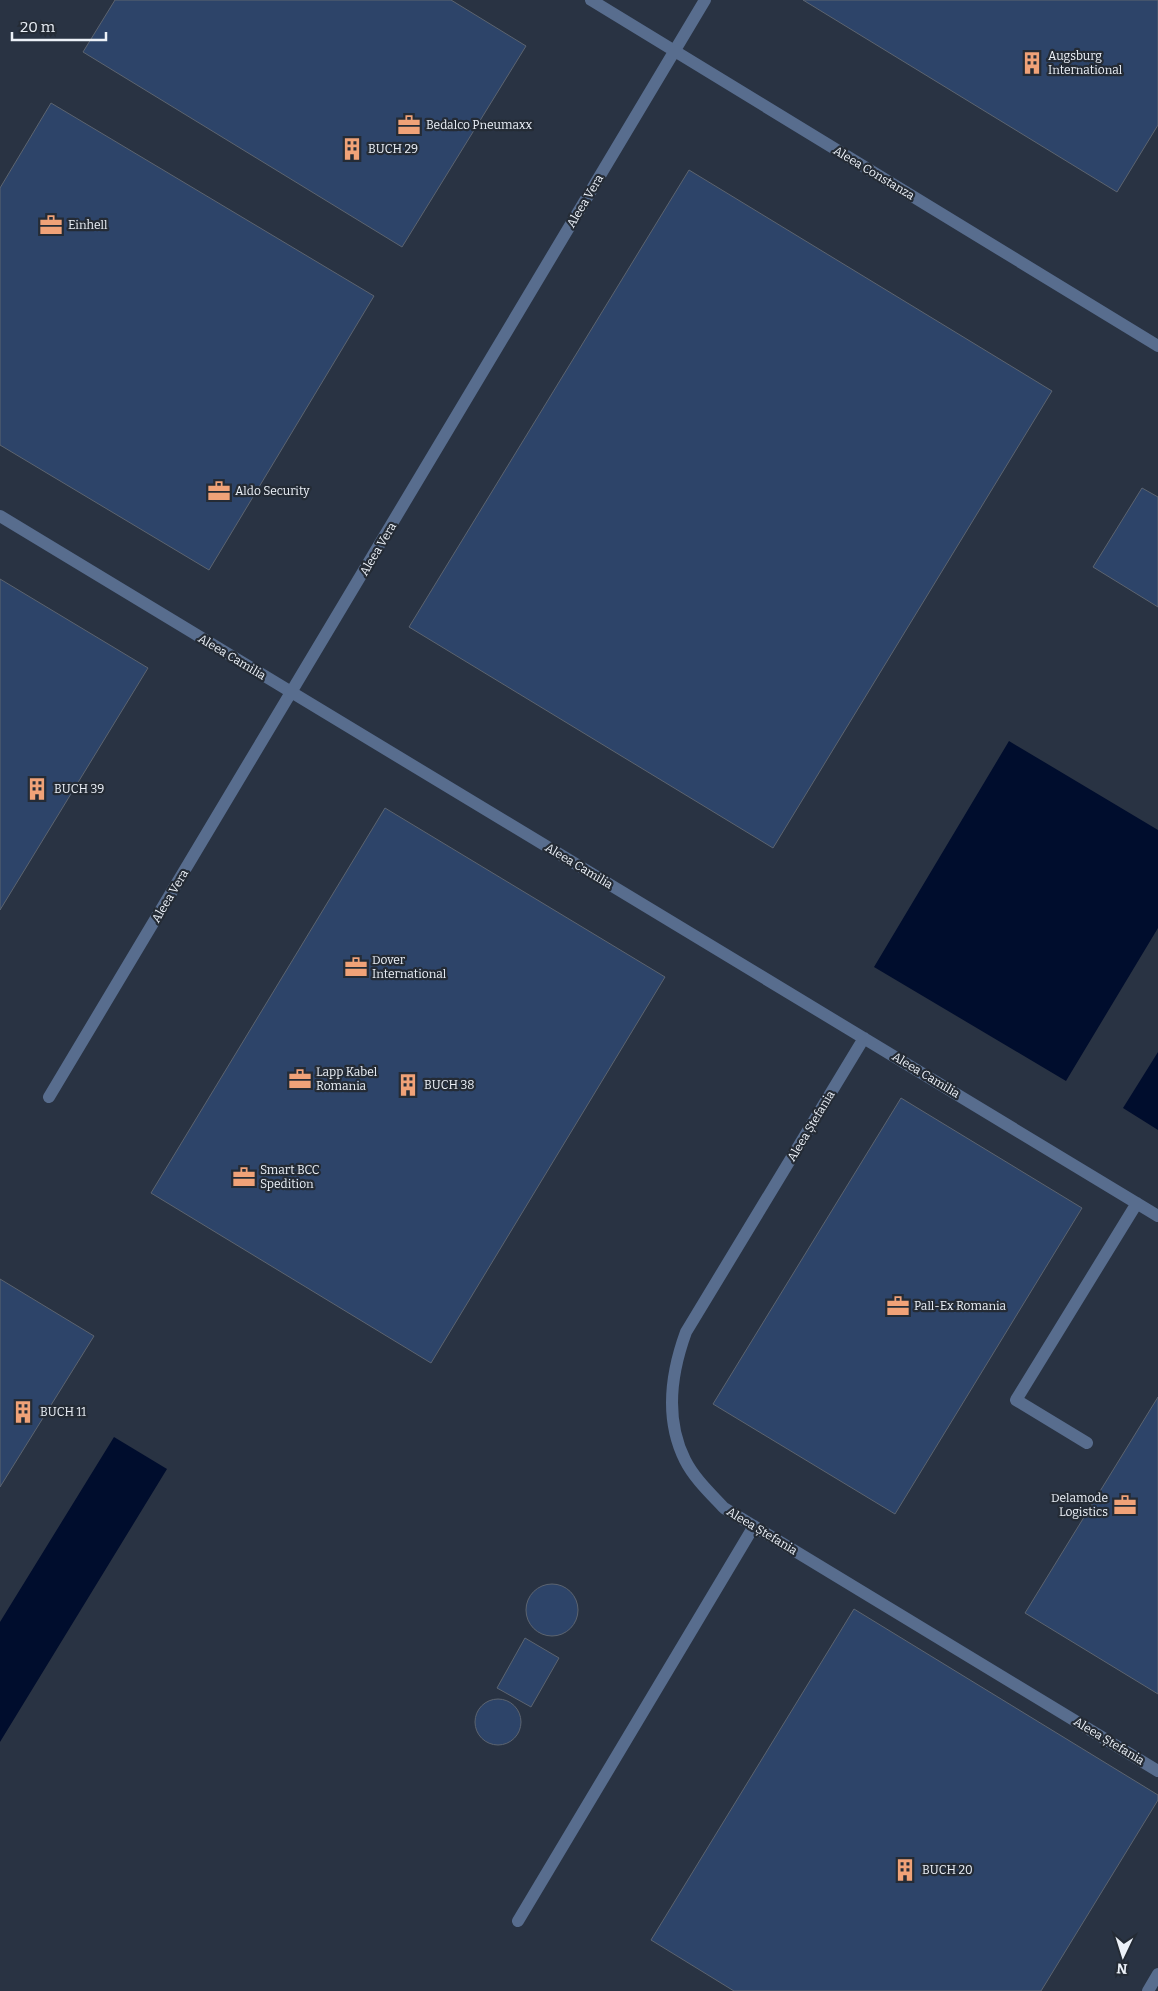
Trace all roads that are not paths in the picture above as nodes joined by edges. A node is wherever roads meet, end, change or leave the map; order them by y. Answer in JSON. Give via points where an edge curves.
{"nodes":[{"id":1,"x":591,"y":0,"type":"edge"},
{"id":2,"x":705,"y":0,"type":"edge"},
{"id":3,"x":675,"y":51,"type":"junction"},
{"id":4,"x":1158,"y":346,"type":"edge"},
{"id":5,"x":0,"y":516,"type":"edge"},
{"id":6,"x":292,"y":693,"type":"junction"},
{"id":7,"x":864,"y":1038,"type":"junction"},
{"id":8,"x":50,"y":1097,"type":"dead end"},
{"id":9,"x":1137,"y":1203,"type":"junction"},
{"id":10,"x":1158,"y":1216,"type":"edge"},
{"id":11,"x":1087,"y":1443,"type":"dead end"},
{"id":12,"x":754,"y":1526,"type":"junction"},
{"id":13,"x":1158,"y":1771,"type":"edge"},
{"id":14,"x":518,"y":1920,"type":"dead end"},
{"id":15,"x":1158,"y":1974,"type":"edge"},
{"id":16,"x":1148,"y":1991,"type":"edge"}],
"edges":[{"from":1,"to":3,"type":"lane","name":"Aleea Constanza"},
{"from":2,"to":3,"type":"lane","name":"Aleea Vera"},
{"from":3,"to":4,"type":"lane","name":"Aleea Constanza"},
{"from":3,"to":6,"type":"lane","name":"Aleea Vera"},
{"from":5,"to":6,"type":"lane","name":"Aleea Camilia"},
{"from":6,"to":7,"type":"lane","name":"Aleea Camilia"},
{"from":6,"to":8,"type":"lane","name":"Aleea Vera"},
{"from":7,"to":9,"type":"lane","name":"Aleea Camilia"},
{"from":7,"to":12,"type":"lane","name":"Aleea Ștefania","via":[[686,1332],[678,1354],[671,1409],[685,1460],[702,1485],[724,1508]]},
{"from":9,"to":10,"type":"lane","name":"Aleea Camilia"},
{"from":9,"to":11,"type":"lane","via":[[1016,1400]]},
{"from":12,"to":13,"type":"lane","name":"Aleea Ștefania"},
{"from":12,"to":14,"type":"lane"},
{"from":15,"to":16,"type":"lane"}]}
